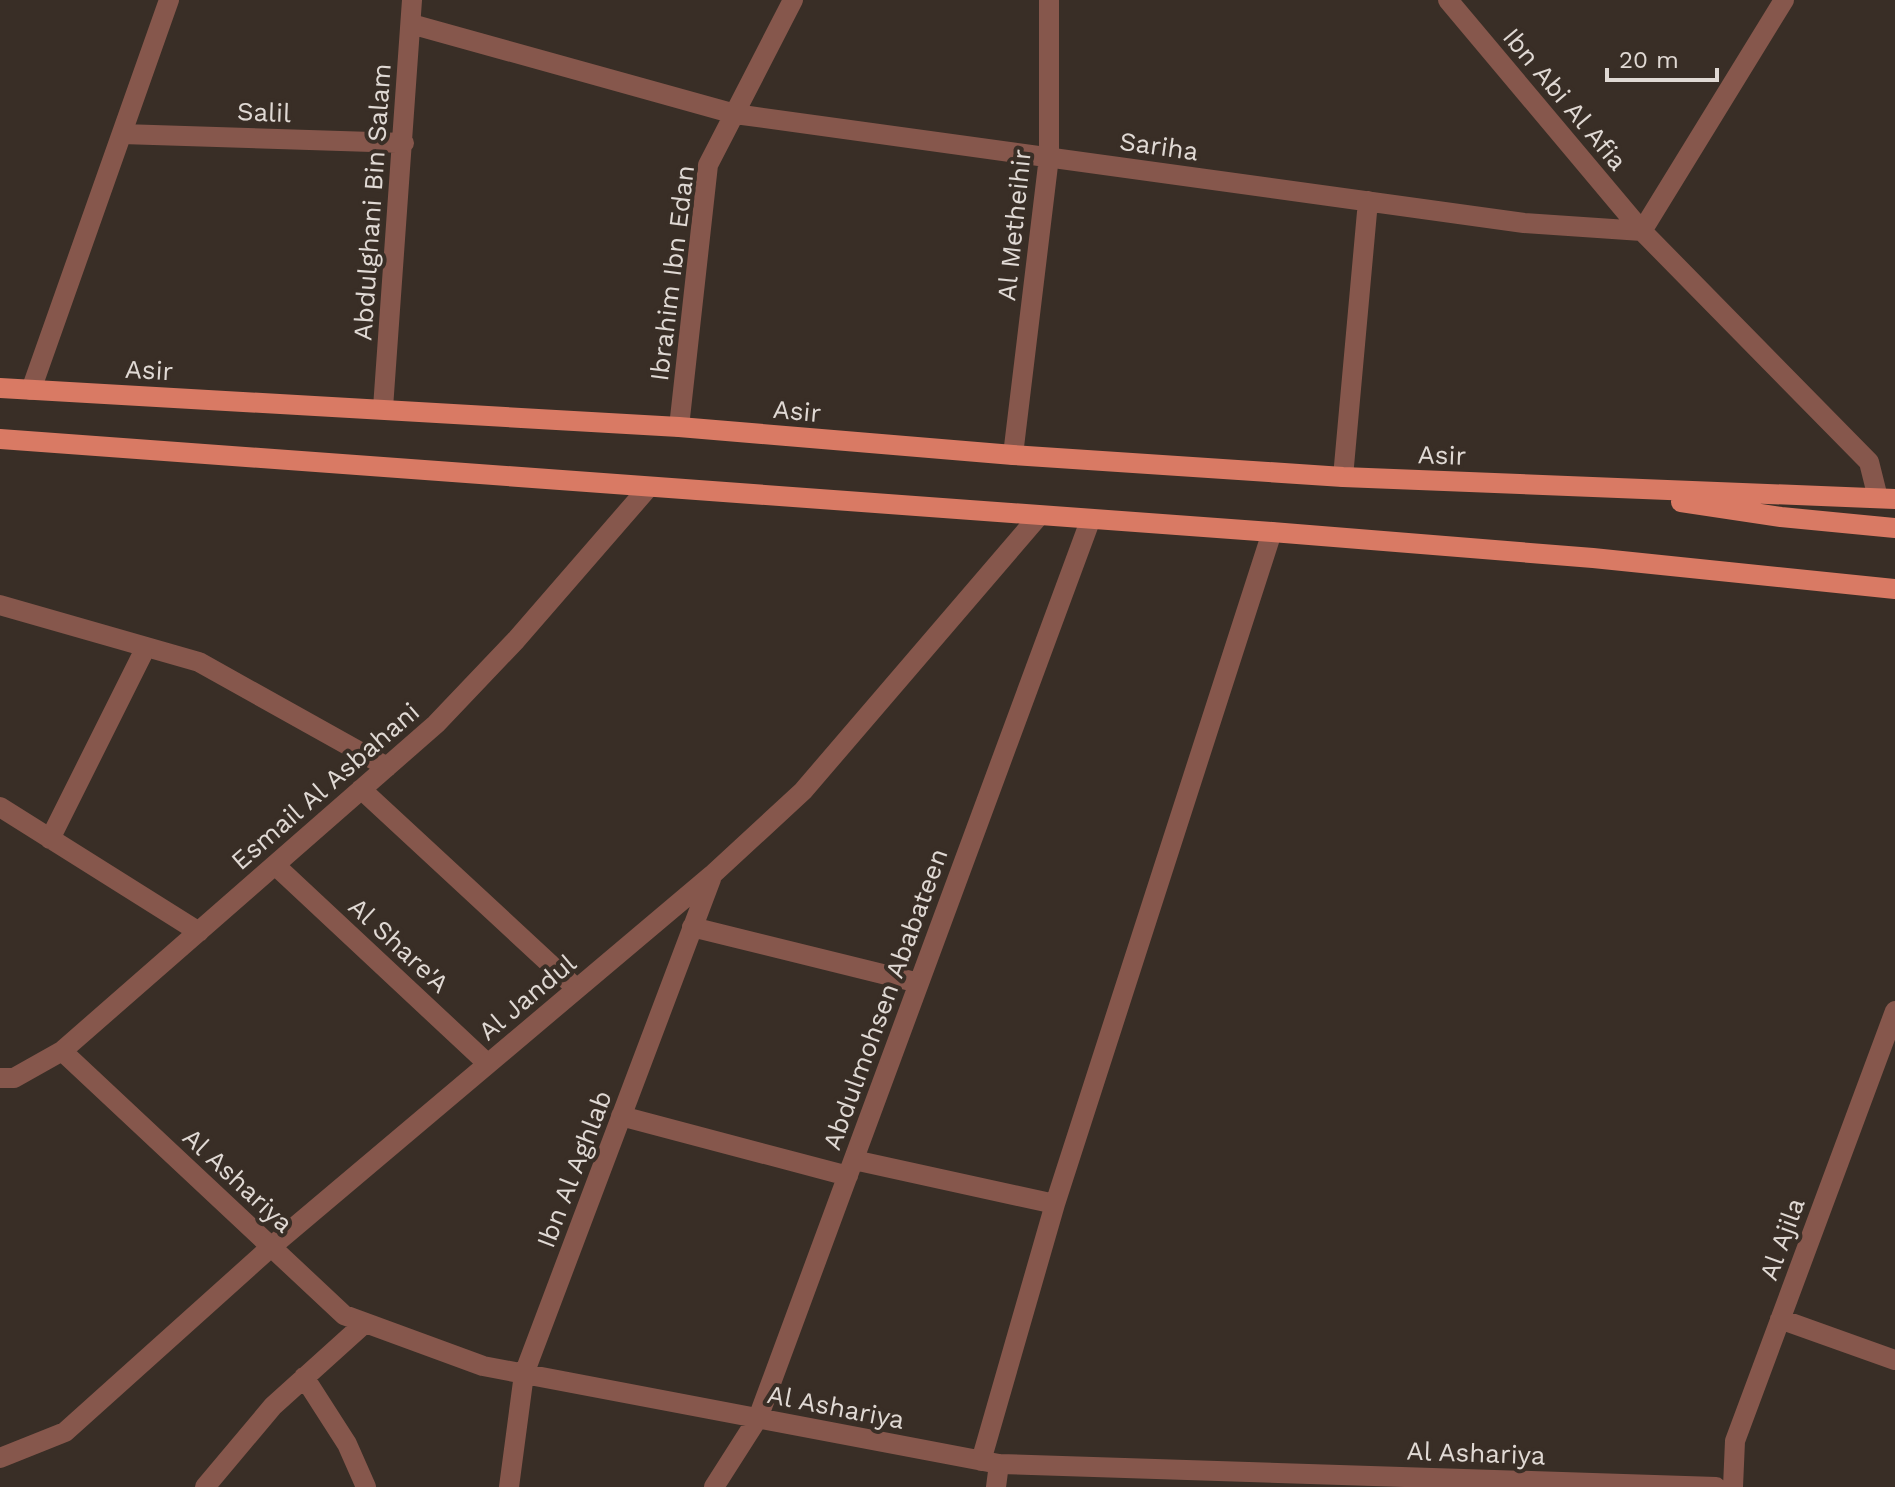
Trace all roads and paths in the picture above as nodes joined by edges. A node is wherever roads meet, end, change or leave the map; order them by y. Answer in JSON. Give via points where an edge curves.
{"nodes":[{"id":1,"x":169,"y":0,"type":"edge"},
{"id":2,"x":412,"y":0,"type":"edge"},
{"id":3,"x":793,"y":0,"type":"edge"},
{"id":4,"x":1049,"y":0,"type":"edge"},
{"id":5,"x":1448,"y":0,"type":"edge"},
{"id":6,"x":1784,"y":0,"type":"edge"},
{"id":7,"x":411,"y":24,"type":"junction"},
{"id":8,"x":735,"y":114,"type":"junction"},
{"id":9,"x":122,"y":134,"type":"junction"},
{"id":10,"x":404,"y":143,"type":"junction"},
{"id":11,"x":1049,"y":157,"type":"junction"},
{"id":12,"x":1368,"y":201,"type":"junction"},
{"id":13,"x":1642,"y":231,"type":"junction"},
{"id":14,"x":0,"y":388,"type":"edge"},
{"id":15,"x":31,"y":390,"type":"junction"},
{"id":16,"x":383,"y":408,"type":"junction"},
{"id":17,"x":679,"y":427,"type":"junction"},
{"id":18,"x":0,"y":439,"type":"edge"},
{"id":19,"x":1013,"y":455,"type":"junction"},
{"id":20,"x":1343,"y":477,"type":"junction"},
{"id":21,"x":1589,"y":487,"type":"junction"},
{"id":22,"x":648,"y":488,"type":"junction"},
{"id":23,"x":1886,"y":498,"type":"edge"},
{"id":24,"x":1038,"y":517,"type":"junction"},
{"id":25,"x":1090,"y":521,"type":"junction"},
{"id":26,"x":1895,"y":528,"type":"edge"},
{"id":27,"x":1272,"y":532,"type":"junction"},
{"id":28,"x":1895,"y":589,"type":"edge"},
{"id":29,"x":0,"y":605,"type":"edge"},
{"id":30,"x":146,"y":647,"type":"junction"},
{"id":31,"x":387,"y":767,"type":"junction"},
{"id":32,"x":361,"y":789,"type":"junction"},
{"id":33,"x":0,"y":807,"type":"edge"},
{"id":34,"x":50,"y":839,"type":"junction"},
{"id":35,"x":275,"y":865,"type":"junction"},
{"id":36,"x":712,"y":875,"type":"junction"},
{"id":37,"x":692,"y":927,"type":"junction"},
{"id":38,"x":199,"y":932,"type":"junction"},
{"id":39,"x":919,"y":983,"type":"junction"},
{"id":40,"x":577,"y":989,"type":"junction"},
{"id":41,"x":1894,"y":1016,"type":"edge"},
{"id":42,"x":62,"y":1051,"type":"junction"},
{"id":43,"x":488,"y":1064,"type":"junction"},
{"id":44,"x":0,"y":1078,"type":"edge"},
{"id":45,"x":621,"y":1116,"type":"junction"},
{"id":46,"x":851,"y":1168,"type":"junction"},
{"id":47,"x":1055,"y":1204,"type":"junction"},
{"id":48,"x":271,"y":1247,"type":"junction"},
{"id":49,"x":1780,"y":1319,"type":"junction"},
{"id":50,"x":365,"y":1323,"type":"junction"},
{"id":51,"x":1895,"y":1360,"type":"edge"},
{"id":52,"x":524,"y":1374,"type":"junction"},
{"id":53,"x":304,"y":1377,"type":"junction"},
{"id":54,"x":758,"y":1418,"type":"junction"},
{"id":55,"x":0,"y":1458,"type":"edge"},
{"id":56,"x":990,"y":1462,"type":"junction"},
{"id":57,"x":1495,"y":1484,"type":"edge"},
{"id":58,"x":205,"y":1487,"type":"edge"},
{"id":59,"x":366,"y":1487,"type":"edge"},
{"id":60,"x":509,"y":1487,"type":"edge"},
{"id":61,"x":714,"y":1487,"type":"edge"},
{"id":62,"x":996,"y":1487,"type":"edge"},
{"id":63,"x":1716,"y":1487,"type":"edge"},
{"id":64,"x":1733,"y":1487,"type":"edge"}],
"edges":[{"from":1,"to":9,"type":"street"},
{"from":2,"to":7,"type":"street","name":"Abdulghani Bin Salam"},
{"from":3,"to":8,"type":"street","name":"Ibrahim Ibn Edan"},
{"from":4,"to":11,"type":"street","name":"Al Metheihir"},
{"from":5,"to":13,"type":"street","name":"Ibn Abi Al Afia"},
{"from":6,"to":13,"type":"street"},
{"from":7,"to":8,"type":"street","name":"Sariha"},
{"from":7,"to":10,"type":"street","name":"Abdulghani Bin Salam"},
{"from":8,"to":11,"type":"street","name":"Sariha"},
{"from":8,"to":17,"type":"street","name":"Ibrahim Ibn Edan","via":[[708,165]]},
{"from":9,"to":10,"type":"street","name":"Salil"},
{"from":9,"to":15,"type":"street"},
{"from":10,"to":16,"type":"street","name":"Abdulghani Bin Salam"},
{"from":11,"to":12,"type":"street","name":"Sariha"},
{"from":11,"to":19,"type":"street","name":"Al Metheihir"},
{"from":12,"to":13,"type":"street","name":"Sariha","via":[[1524,223]]},
{"from":12,"to":20,"type":"street"},
{"from":13,"to":23,"type":"street","name":"Ibn Abi Al Afia","via":[[1869,462]]},
{"from":14,"to":15,"type":"main road","name":"Asir"},
{"from":15,"to":16,"type":"main road","name":"Asir"},
{"from":16,"to":17,"type":"main road","name":"Asir"},
{"from":17,"to":19,"type":"main road","name":"Asir"},
{"from":18,"to":22,"type":"main road"},
{"from":19,"to":20,"type":"main road","name":"Asir"},
{"from":20,"to":21,"type":"main road","name":"Asir"},
{"from":21,"to":23,"type":"main road"},
{"from":21,"to":26,"type":"main road","via":[[1781,517]]},
{"from":22,"to":24,"type":"main road"},
{"from":22,"to":31,"type":"street","name":"Esmail Al Asbahani","via":[[516,640]]},
{"from":24,"to":25,"type":"main road"},
{"from":24,"to":36,"type":"street","name":"Al Jandul","via":[[803,791]]},
{"from":25,"to":27,"type":"main road"},
{"from":25,"to":39,"type":"street","name":"Abdulmohsen Ababateen"},
{"from":27,"to":28,"type":"main road"},
{"from":27,"to":47,"type":"street"},
{"from":29,"to":30,"type":"street"},
{"from":30,"to":31,"type":"street","via":[[199,662]]},
{"from":30,"to":34,"type":"street"},
{"from":31,"to":32,"type":"street","name":"Esmail Al Asbahani"},
{"from":32,"to":35,"type":"street","name":"Esmail Al Asbahani"},
{"from":32,"to":40,"type":"street"},
{"from":33,"to":34,"type":"street"},
{"from":34,"to":38,"type":"street"},
{"from":35,"to":38,"type":"street","name":"Esmail Al Asbahani"},
{"from":35,"to":43,"type":"street","name":"Al Share'A"},
{"from":36,"to":37,"type":"street","name":"Ibn Al Aghlab"},
{"from":36,"to":40,"type":"street","name":"Al Jandul"},
{"from":37,"to":39,"type":"street"},
{"from":37,"to":45,"type":"street","name":"Ibn Al Aghlab"},
{"from":38,"to":42,"type":"street","name":"Esmail Al Asbahani"},
{"from":39,"to":46,"type":"street","name":"Abdulmohsen Ababateen"},
{"from":40,"to":43,"type":"street","name":"Al Jandul"},
{"from":41,"to":49,"type":"street","name":"Al Ajila"},
{"from":42,"to":44,"type":"street","name":"Esmail Al Asbahani","via":[[14,1078]]},
{"from":42,"to":48,"type":"street","name":"Al Ashariya"},
{"from":43,"to":48,"type":"street","name":"Al Jandul"},
{"from":45,"to":46,"type":"street"},
{"from":45,"to":52,"type":"street","name":"Ibn Al Aghlab"},
{"from":46,"to":47,"type":"street"},
{"from":46,"to":54,"type":"street","name":"Abdulmohsen Ababateen"},
{"from":47,"to":56,"type":"street"},
{"from":48,"to":50,"type":"street","name":"Al Ashariya","via":[[344,1315]]},
{"from":48,"to":55,"type":"street","name":"Al Jandul","via":[[65,1432]]},
{"from":49,"to":51,"type":"street"},
{"from":49,"to":64,"type":"street","name":"Al Ajila","via":[[1735,1441]]},
{"from":50,"to":52,"type":"street","name":"Al Ashariya","via":[[483,1366]]},
{"from":50,"to":53,"type":"street"},
{"from":52,"to":54,"type":"street","name":"Al Ashariya"},
{"from":52,"to":60,"type":"street","name":"Ibn Al Aghlab"},
{"from":53,"to":58,"type":"street"},
{"from":53,"to":59,"type":"street","via":[[347,1444]]},
{"from":54,"to":56,"type":"street","name":"Al Ashariya"},
{"from":54,"to":61,"type":"street","name":"Abdulmohsen Ababateen"},
{"from":56,"to":57,"type":"street","name":"Al Ashariya"},
{"from":56,"to":62,"type":"street"},
{"from":57,"to":63,"type":"street","name":"Al Ashariya"}]}
